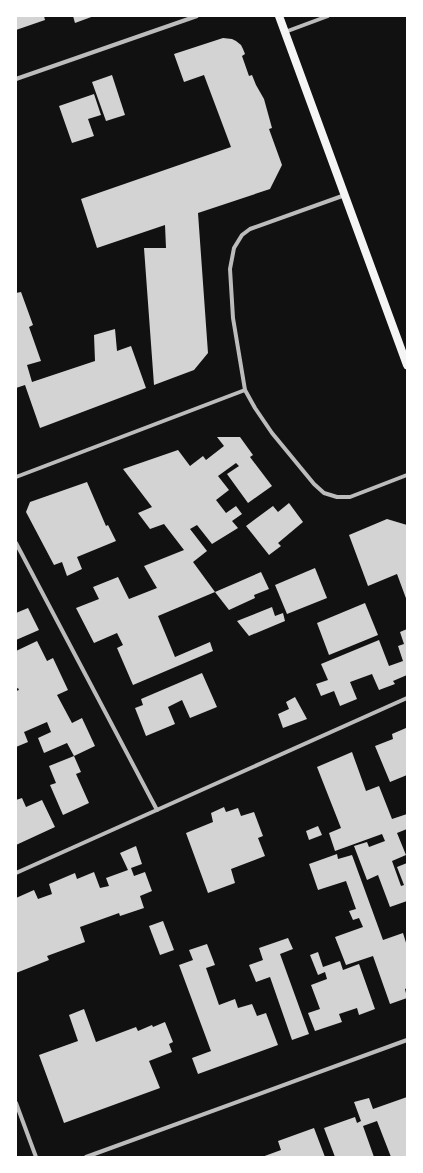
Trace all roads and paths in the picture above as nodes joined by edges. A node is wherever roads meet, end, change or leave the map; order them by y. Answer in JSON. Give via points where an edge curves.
{"nodes":[{"id":1,"x":197,"y":16,"type":"edge"},
{"id":2,"x":279,"y":16,"type":"edge"},
{"id":3,"x":328,"y":16,"type":"edge"},
{"id":4,"x":285,"y":32,"type":"junction"},
{"id":5,"x":16,"y":79,"type":"edge"},
{"id":6,"x":345,"y":195,"type":"junction"},
{"id":7,"x":407,"y":365,"type":"edge"},
{"id":8,"x":245,"y":390,"type":"junction"},
{"id":9,"x":407,"y":475,"type":"edge"},
{"id":10,"x":16,"y":477,"type":"edge"},
{"id":11,"x":16,"y":543,"type":"edge"},
{"id":12,"x":407,"y":698,"type":"edge"},
{"id":13,"x":157,"y":810,"type":"junction"},
{"id":14,"x":16,"y":873,"type":"edge"},
{"id":15,"x":407,"y":1040,"type":"edge"},
{"id":16,"x":16,"y":1104,"type":"edge"},
{"id":17,"x":36,"y":1157,"type":"edge"},
{"id":18,"x":86,"y":1157,"type":"edge"}],
"edges":[{"from":1,"to":5,"type":"street"},
{"from":2,"to":4,"type":"main road"},
{"from":3,"to":4,"type":"street"},
{"from":4,"to":6,"type":"main road"},
{"from":6,"to":7,"type":"main road"},
{"from":6,"to":8,"type":"street","via":[[250,229],[242,235],[234,248],[230,270],[233,318]]},
{"from":8,"to":9,"type":"street","via":[[272,433],[324,493],[350,497]]},
{"from":8,"to":10,"type":"street"},
{"from":11,"to":13,"type":"street"},
{"from":12,"to":13,"type":"street"},
{"from":13,"to":14,"type":"street"},
{"from":15,"to":18,"type":"street"},
{"from":16,"to":17,"type":"street"}]}
